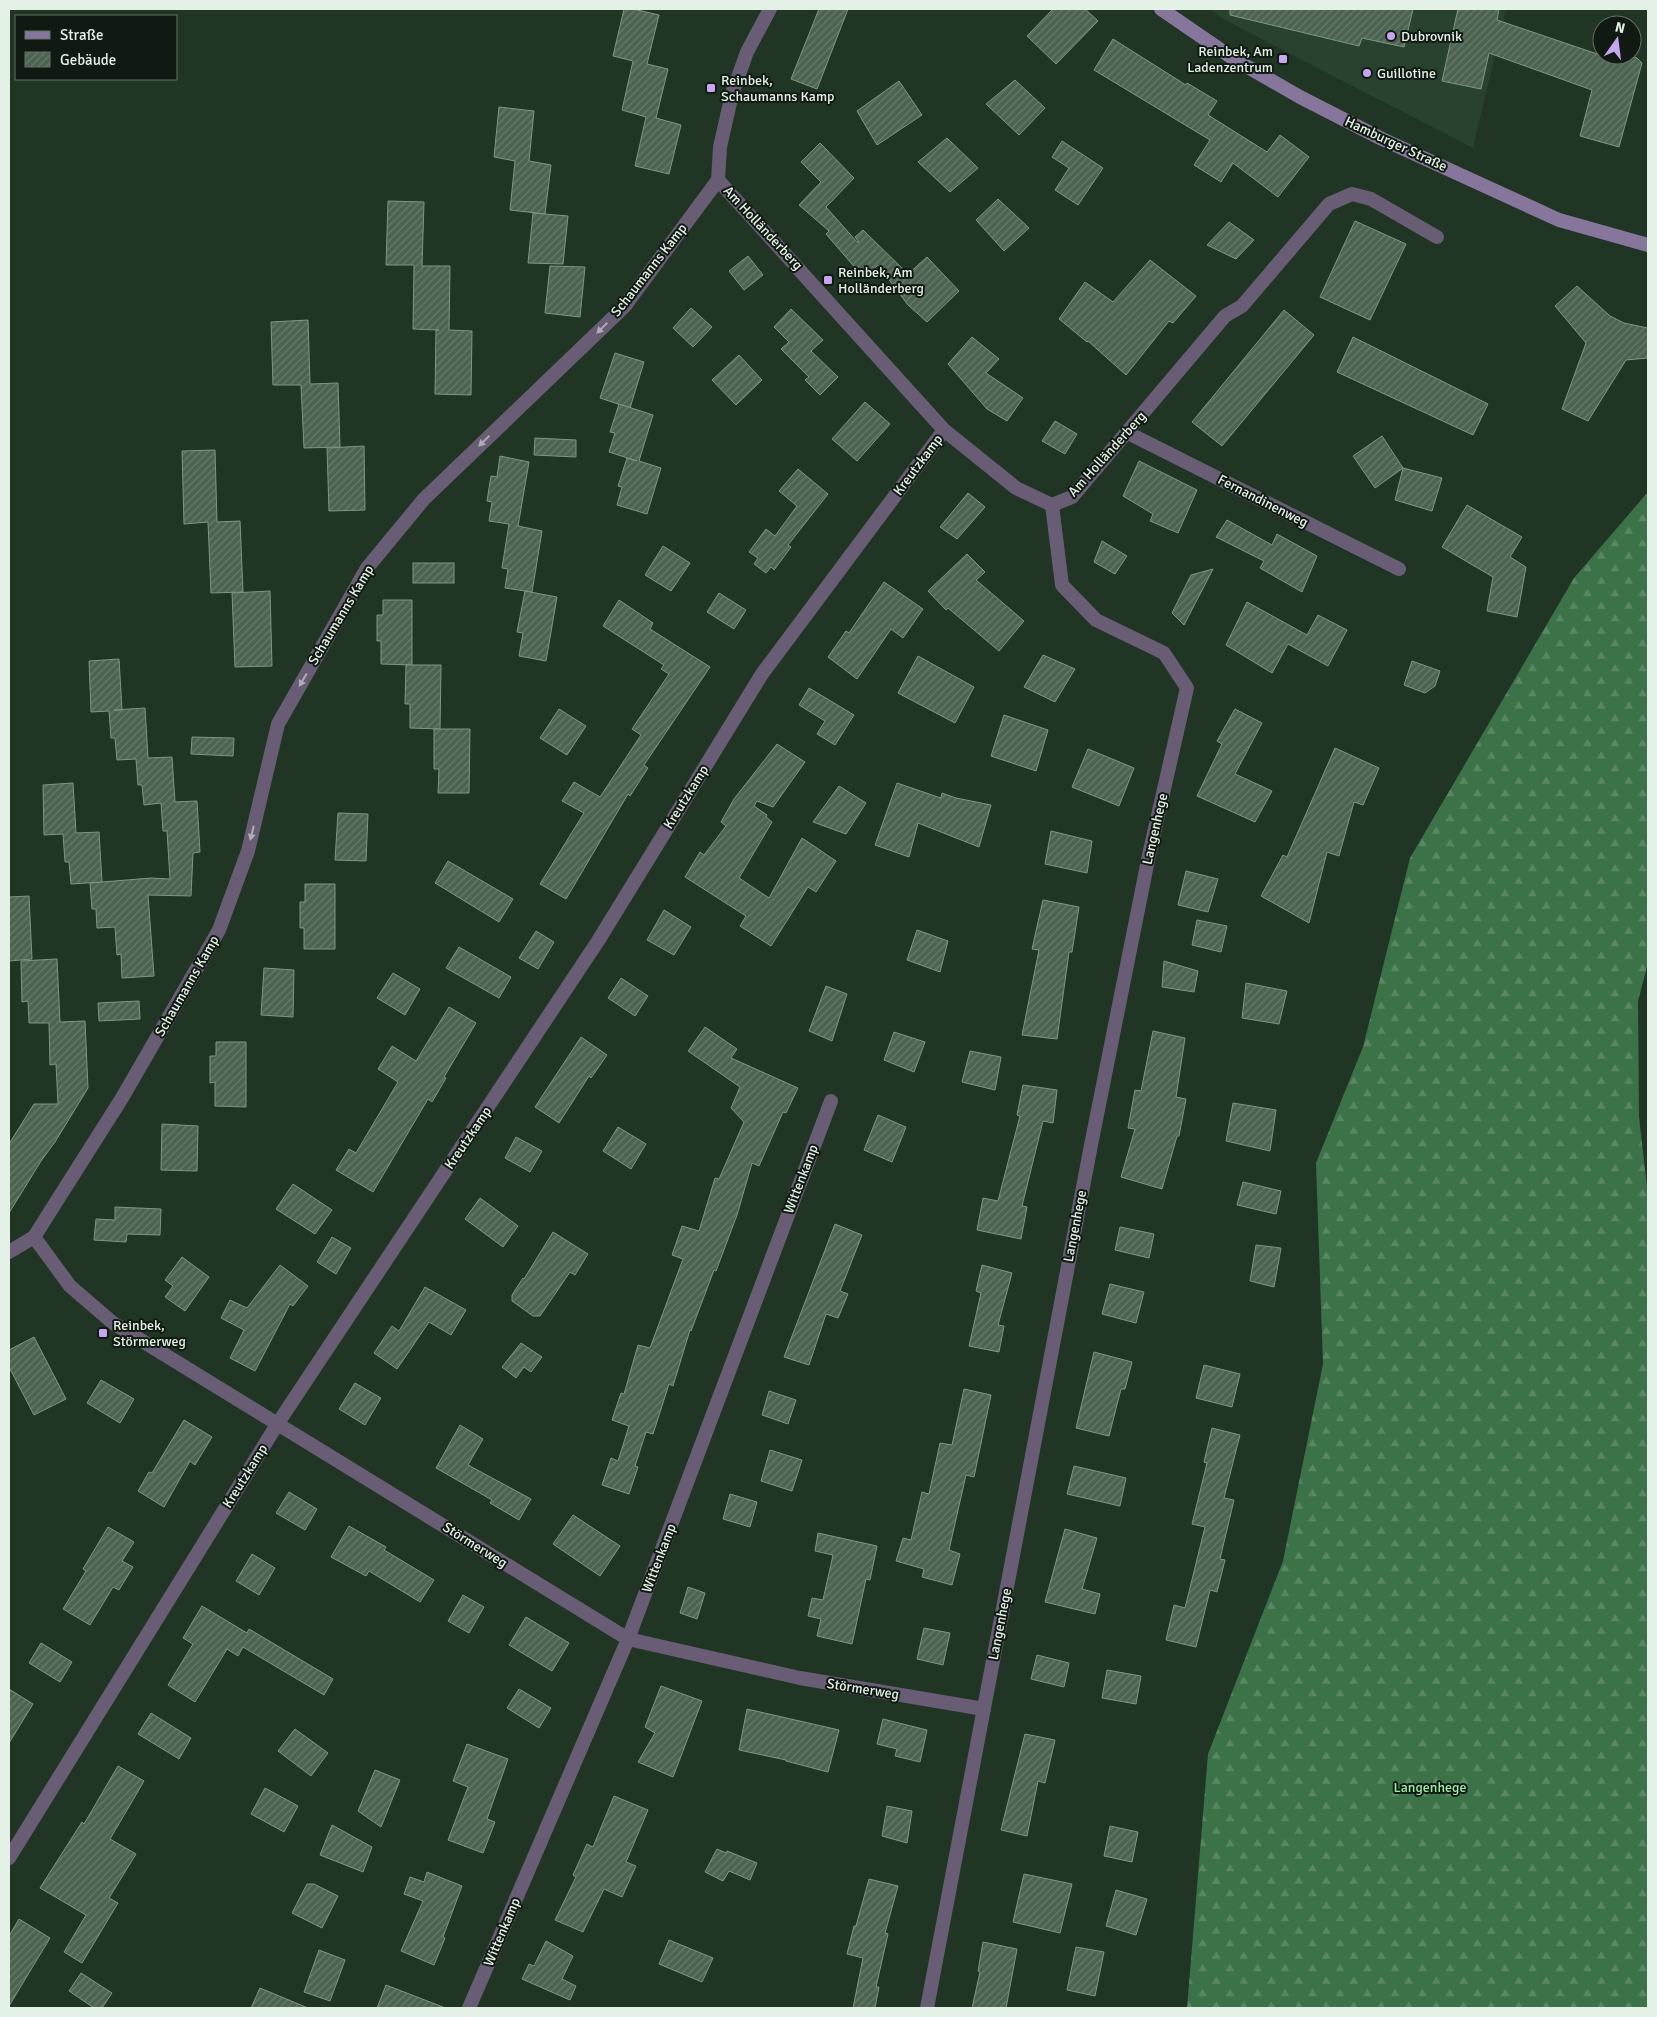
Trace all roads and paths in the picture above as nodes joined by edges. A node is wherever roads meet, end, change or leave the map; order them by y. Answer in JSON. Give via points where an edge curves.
{"nodes":[{"id":1,"x":770,"y":9,"type":"edge"},
{"id":2,"x":1161,"y":9,"type":"edge"},
{"id":3,"x":718,"y":180,"type":"junction"},
{"id":4,"x":1437,"y":238,"type":"dead end"},
{"id":5,"x":1648,"y":245,"type":"edge"},
{"id":6,"x":944,"y":430,"type":"junction"},
{"id":7,"x":1126,"y":432,"type":"junction"},
{"id":8,"x":1052,"y":505,"type":"junction"},
{"id":9,"x":1400,"y":569,"type":"dead end"},
{"id":10,"x":830,"y":1101,"type":"dead end"},
{"id":11,"x":34,"y":1237,"type":"junction"},
{"id":12,"x":9,"y":1252,"type":"edge"},
{"id":13,"x":278,"y":1423,"type":"junction"},
{"id":14,"x":628,"y":1639,"type":"junction"},
{"id":15,"x":984,"y":1709,"type":"junction"},
{"id":16,"x":9,"y":1858,"type":"edge"},
{"id":17,"x":469,"y":2008,"type":"edge"},
{"id":18,"x":926,"y":2008,"type":"edge"}],
"edges":[{"from":1,"to":3,"type":"street","via":[[747,52],[732,94],[720,147]]},
{"from":2,"to":5,"type":"main road","name":"Hamburger Straße","via":[[1234,60],[1382,139],[1559,220]]},
{"from":3,"to":6,"type":"street","name":"Am Holländerberg"},
{"from":3,"to":11,"type":"street","name":"Schaumanns Kamp","one_way":true,"via":[[624,307],[424,499],[367,568],[278,724],[248,851],[219,930],[122,1098]]},
{"from":4,"to":7,"type":"street","name":"Am Holländerberg","via":[[1371,199],[1352,194],[1329,204],[1242,306],[1225,316]]},
{"from":6,"to":8,"type":"street","name":"Am Holländerberg","via":[[1016,488]]},
{"from":6,"to":13,"type":"street","name":"Kreutzkamp","via":[[762,674],[598,941]]},
{"from":7,"to":8,"type":"street","name":"Am Holländerberg","via":[[1072,497]]},
{"from":7,"to":9,"type":"street","name":"Fernandinenweg"},
{"from":8,"to":15,"type":"street","name":"Langenhege","via":[[1062,585],[1096,620],[1164,653],[1187,688],[1090,1145]]},
{"from":10,"to":14,"type":"street","name":"Wittenkamp"},
{"from":11,"to":12,"type":"street","name":"Schaumanns Kamp"},
{"from":11,"to":13,"type":"street","name":"Störmerweg","via":[[70,1286],[113,1323]]},
{"from":13,"to":14,"type":"street","name":"Störmerweg"},
{"from":13,"to":16,"type":"street","name":"Kreutzkamp"},
{"from":14,"to":15,"type":"street","name":"Störmerweg","via":[[800,1678]]},
{"from":14,"to":17,"type":"street","name":"Wittenkamp"},
{"from":15,"to":18,"type":"street","name":"Langenhege"}]}
